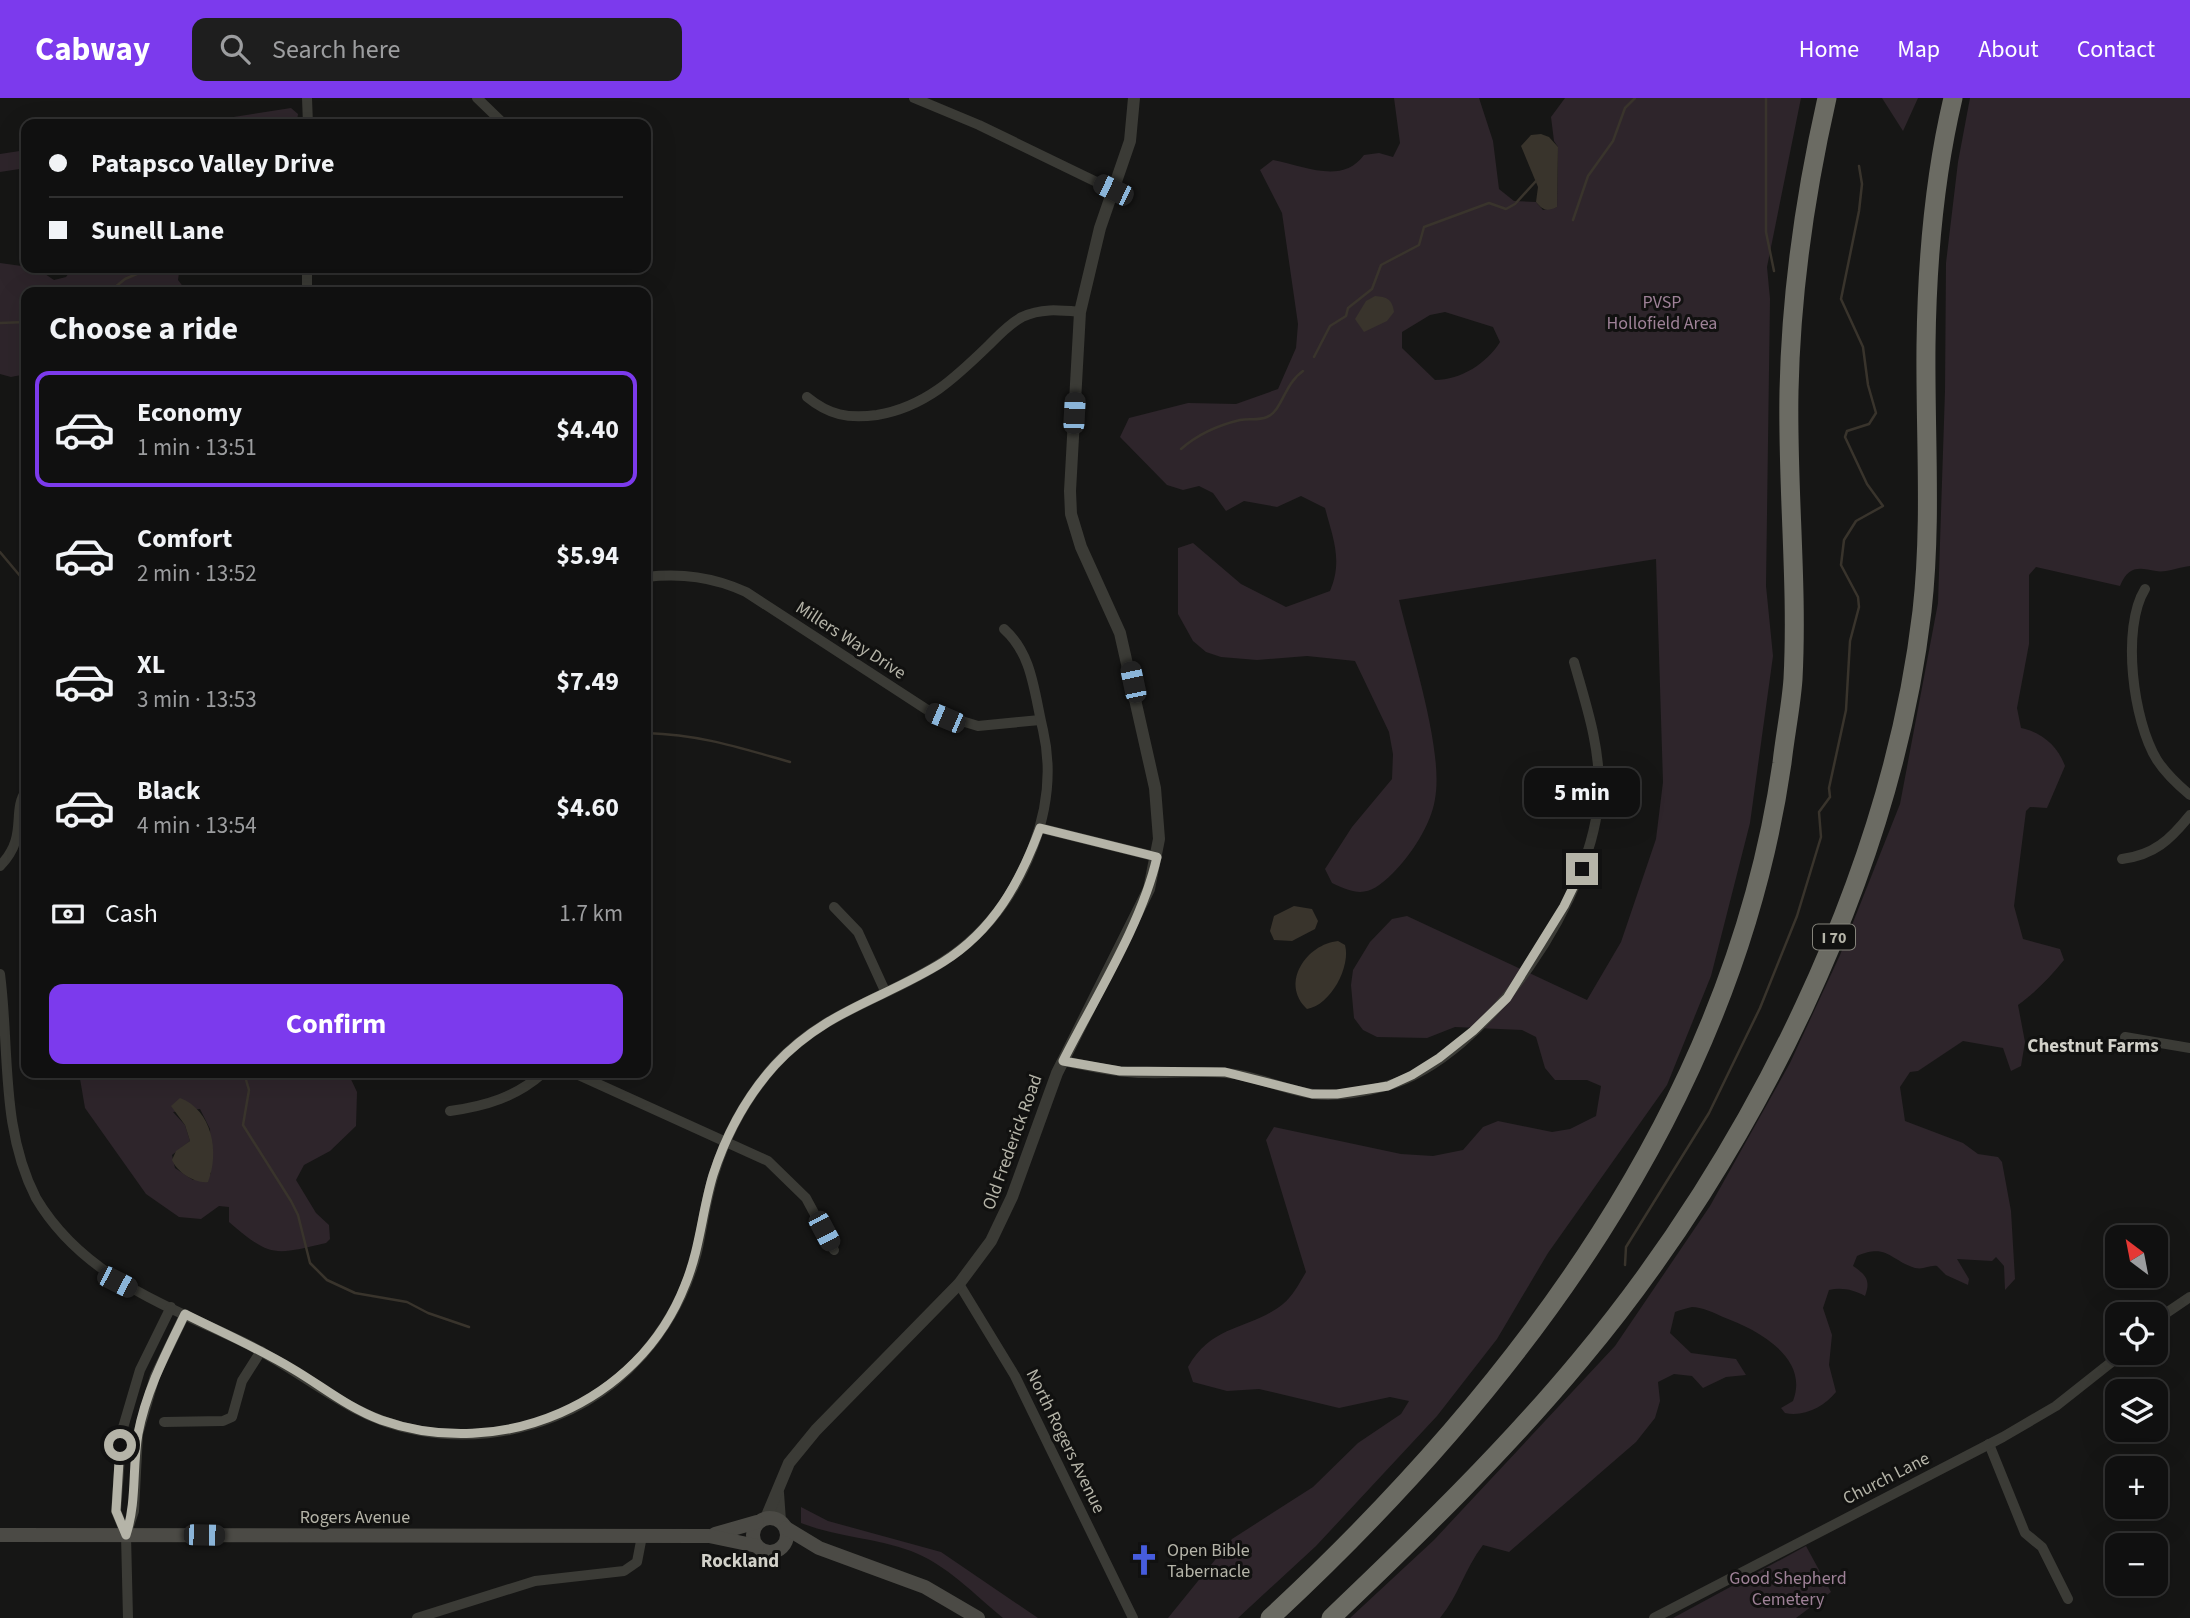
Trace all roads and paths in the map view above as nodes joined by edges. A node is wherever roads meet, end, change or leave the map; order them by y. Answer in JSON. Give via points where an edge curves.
{"nodes":[{"id":1,"x":307,"y":98,"type":"edge"},
{"id":2,"x":477,"y":98,"type":"edge"},
{"id":3,"x":914,"y":98,"type":"edge"},
{"id":4,"x":1134,"y":98,"type":"edge"},
{"id":5,"x":1827,"y":98,"type":"edge"},
{"id":6,"x":1953,"y":98,"type":"edge"},
{"id":7,"x":308,"y":119,"type":"edge"},
{"id":8,"x":499,"y":119,"type":"edge"},
{"id":9,"x":1113,"y":190,"type":"junction"},
{"id":10,"x":1080,"y":312,"type":"junction"},
{"id":11,"x":807,"y":397,"type":"dead end"},
{"id":12,"x":651,"y":577,"type":"edge"},
{"id":13,"x":2145,"y":589,"type":"dead end"},
{"id":14,"x":1004,"y":629,"type":"dead end"},
{"id":15,"x":1574,"y":662,"type":"dead end"},
{"id":16,"x":1041,"y":720,"type":"junction"},
{"id":17,"x":2190,"y":795,"type":"edge"},
{"id":18,"x":21,"y":803,"type":"edge"},
{"id":19,"x":2190,"y":815,"type":"edge"},
{"id":20,"x":1040,"y":828,"type":"junction"},
{"id":21,"x":21,"y":847,"type":"edge"},
{"id":22,"x":1157,"y":857,"type":"junction"},
{"id":23,"x":2122,"y":859,"type":"dead end"},
{"id":24,"x":0,"y":866,"type":"edge"},
{"id":25,"x":834,"y":907,"type":"dead end"},
{"id":26,"x":0,"y":974,"type":"edge"},
{"id":27,"x":885,"y":991,"type":"junction"},
{"id":28,"x":2125,"y":1037,"type":"dead end"},
{"id":29,"x":2190,"y":1048,"type":"edge"},
{"id":30,"x":1063,"y":1061,"type":"junction"},
{"id":31,"x":536,"y":1078,"type":"edge"},
{"id":32,"x":585,"y":1078,"type":"edge"},
{"id":33,"x":450,"y":1111,"type":"dead end"},
{"id":34,"x":726,"y":1141,"type":"junction"},
{"id":35,"x":834,"y":1250,"type":"dead end"},
{"id":36,"x":958,"y":1284,"type":"junction"},
{"id":37,"x":2190,"y":1297,"type":"edge"},
{"id":38,"x":171,"y":1307,"type":"junction"},
{"id":39,"x":2168,"y":1313,"type":"edge"},
{"id":40,"x":185,"y":1314,"type":"junction"},
{"id":41,"x":261,"y":1351,"type":"junction"},
{"id":42,"x":2108,"y":1365,"type":"edge"},
{"id":43,"x":164,"y":1422,"type":"dead end"},
{"id":44,"x":1989,"y":1444,"type":"junction"},
{"id":45,"x":772,"y":1522,"type":"junction"},
{"id":46,"x":0,"y":1535,"type":"edge"},
{"id":47,"x":126,"y":1535,"type":"junction"},
{"id":48,"x":642,"y":1536,"type":"junction"},
{"id":49,"x":709,"y":1536,"type":"junction"},
{"id":50,"x":757,"y":1546,"type":"junction"},
{"id":51,"x":819,"y":1548,"type":"junction"},
{"id":52,"x":780,"y":1549,"type":"junction"},
{"id":53,"x":2068,"y":1599,"type":"dead end"},
{"id":54,"x":128,"y":1618,"type":"edge"},
{"id":55,"x":417,"y":1618,"type":"edge"},
{"id":56,"x":978,"y":1618,"type":"edge"},
{"id":57,"x":1133,"y":1618,"type":"edge"},
{"id":58,"x":1270,"y":1618,"type":"edge"},
{"id":59,"x":1331,"y":1618,"type":"edge"},
{"id":60,"x":1654,"y":1618,"type":"edge"}],
"edges":[{"from":1,"to":7,"type":"street"},
{"from":2,"to":8,"type":"street"},
{"from":3,"to":9,"type":"street"},
{"from":4,"to":9,"type":"street","name":"Old Frederick Road","via":[[1129,141]]},
{"from":5,"to":58,"type":"highway","via":[[1803,221],[1791,333],[1792,685],[1770,831],[1741,945],[1688,1077],[1545,1317],[1403,1488]]},
{"from":6,"to":59,"type":"highway","number":"I 70","via":[[1937,190],[1928,296],[1926,569],[1915,659],[1894,765],[1839,925],[1746,1116],[1631,1294],[1584,1356],[1486,1466]]},
{"from":9,"to":10,"type":"street","name":"Old Frederick Road"},
{"from":10,"to":11,"type":"street","via":[[1040,310],[1019,318],[944,387],[906,408],[870,416],[834,415]]},
{"from":10,"to":22,"type":"street","name":"Old Frederick Road","via":[[1071,514],[1128,661],[1159,819]]},
{"from":12,"to":16,"type":"street","name":"Millers Way Drive","via":[[690,575],[736,588],[945,718],[987,726]]},
{"from":13,"to":17,"type":"street","via":[[2133,624],[2139,715],[2157,759]]},
{"from":14,"to":16,"type":"street","via":[[1023,650]]},
{"from":15,"to":30,"type":"street","via":[[1593,723],[1597,767],[1596,822],[1587,855],[1571,894],[1522,978],[1494,1012],[1461,1041],[1388,1086],[1337,1094],[1312,1094],[1225,1072],[1120,1071]]},
{"from":16,"to":20,"type":"street","via":[[1047,769]]},
{"from":18,"to":21,"type":"street"},
{"from":19,"to":23,"type":"street","via":[[2164,845]]},
{"from":20,"to":22,"type":"street"},
{"from":20,"to":27,"type":"street","via":[[1015,887],[989,923],[945,961]]},
{"from":21,"to":24,"type":"street"},
{"from":22,"to":30,"type":"street","name":"Old Frederick Road","via":[[1149,888]]},
{"from":25,"to":27,"type":"street","via":[[858,932]]},
{"from":26,"to":38,"type":"street","via":[[6,1107],[13,1145],[28,1185],[50,1221],[81,1255],[117,1282]]},
{"from":27,"to":34,"type":"street","via":[[833,1017],[797,1044],[748,1099]]},
{"from":28,"to":29,"type":"street"},
{"from":30,"to":36,"type":"street","name":"Old Frederick Road","via":[[1002,1221]]},
{"from":31,"to":33,"type":"street","via":[[500,1100]]},
{"from":32,"to":34,"type":"street"},
{"from":34,"to":35,"type":"street","via":[[768,1161],[795,1185]]},
{"from":34,"to":41,"type":"street","via":[[678,1304],[632,1367],[575,1407],[498,1432],[424,1432],[357,1410]]},
{"from":36,"to":45,"type":"street","name":"Old Frederick Road","via":[[789,1463],[778,1488]]},
{"from":36,"to":57,"type":"street","name":"North Rogers Avenue","via":[[1015,1376]]},
{"from":37,"to":39,"type":"street"},
{"from":38,"to":40,"type":"street"},
{"from":38,"to":47,"type":"street","via":[[140,1370],[122,1431],[116,1511]]},
{"from":40,"to":41,"type":"street"},
{"from":40,"to":47,"type":"street","via":[[146,1402],[135,1460],[134,1511]]},
{"from":41,"to":43,"type":"street","via":[[242,1381],[232,1417]]},
{"from":42,"to":44,"type":"street","name":"Church Lane","via":[[2056,1406]]},
{"from":44,"to":53,"type":"street","via":[[2025,1533],[2042,1546]]},
{"from":44,"to":60,"type":"street","name":"Church Lane"},
{"from":45,"to":49,"type":"main road","name":"Rogers Avenue"},
{"from":45,"to":50,"type":"main road","via":[[752,1534]]},
{"from":45,"to":51,"type":"main road"},
{"from":45,"to":52,"type":"main road","via":[[787,1537]]},
{"from":46,"to":47,"type":"main road","name":"Rogers Avenue"},
{"from":47,"to":48,"type":"main road","name":"Rogers Avenue"},
{"from":47,"to":54,"type":"street"},
{"from":48,"to":49,"type":"main road","name":"Rogers Avenue"},
{"from":48,"to":55,"type":"street","via":[[637,1562],[624,1571],[534,1581]]},
{"from":49,"to":50,"type":"main road","name":"Rogers Avenue"},
{"from":50,"to":52,"type":"main road","via":[[767,1552]]},
{"from":51,"to":52,"type":"main road"},
{"from":51,"to":56,"type":"main road","via":[[925,1587]]}]}
